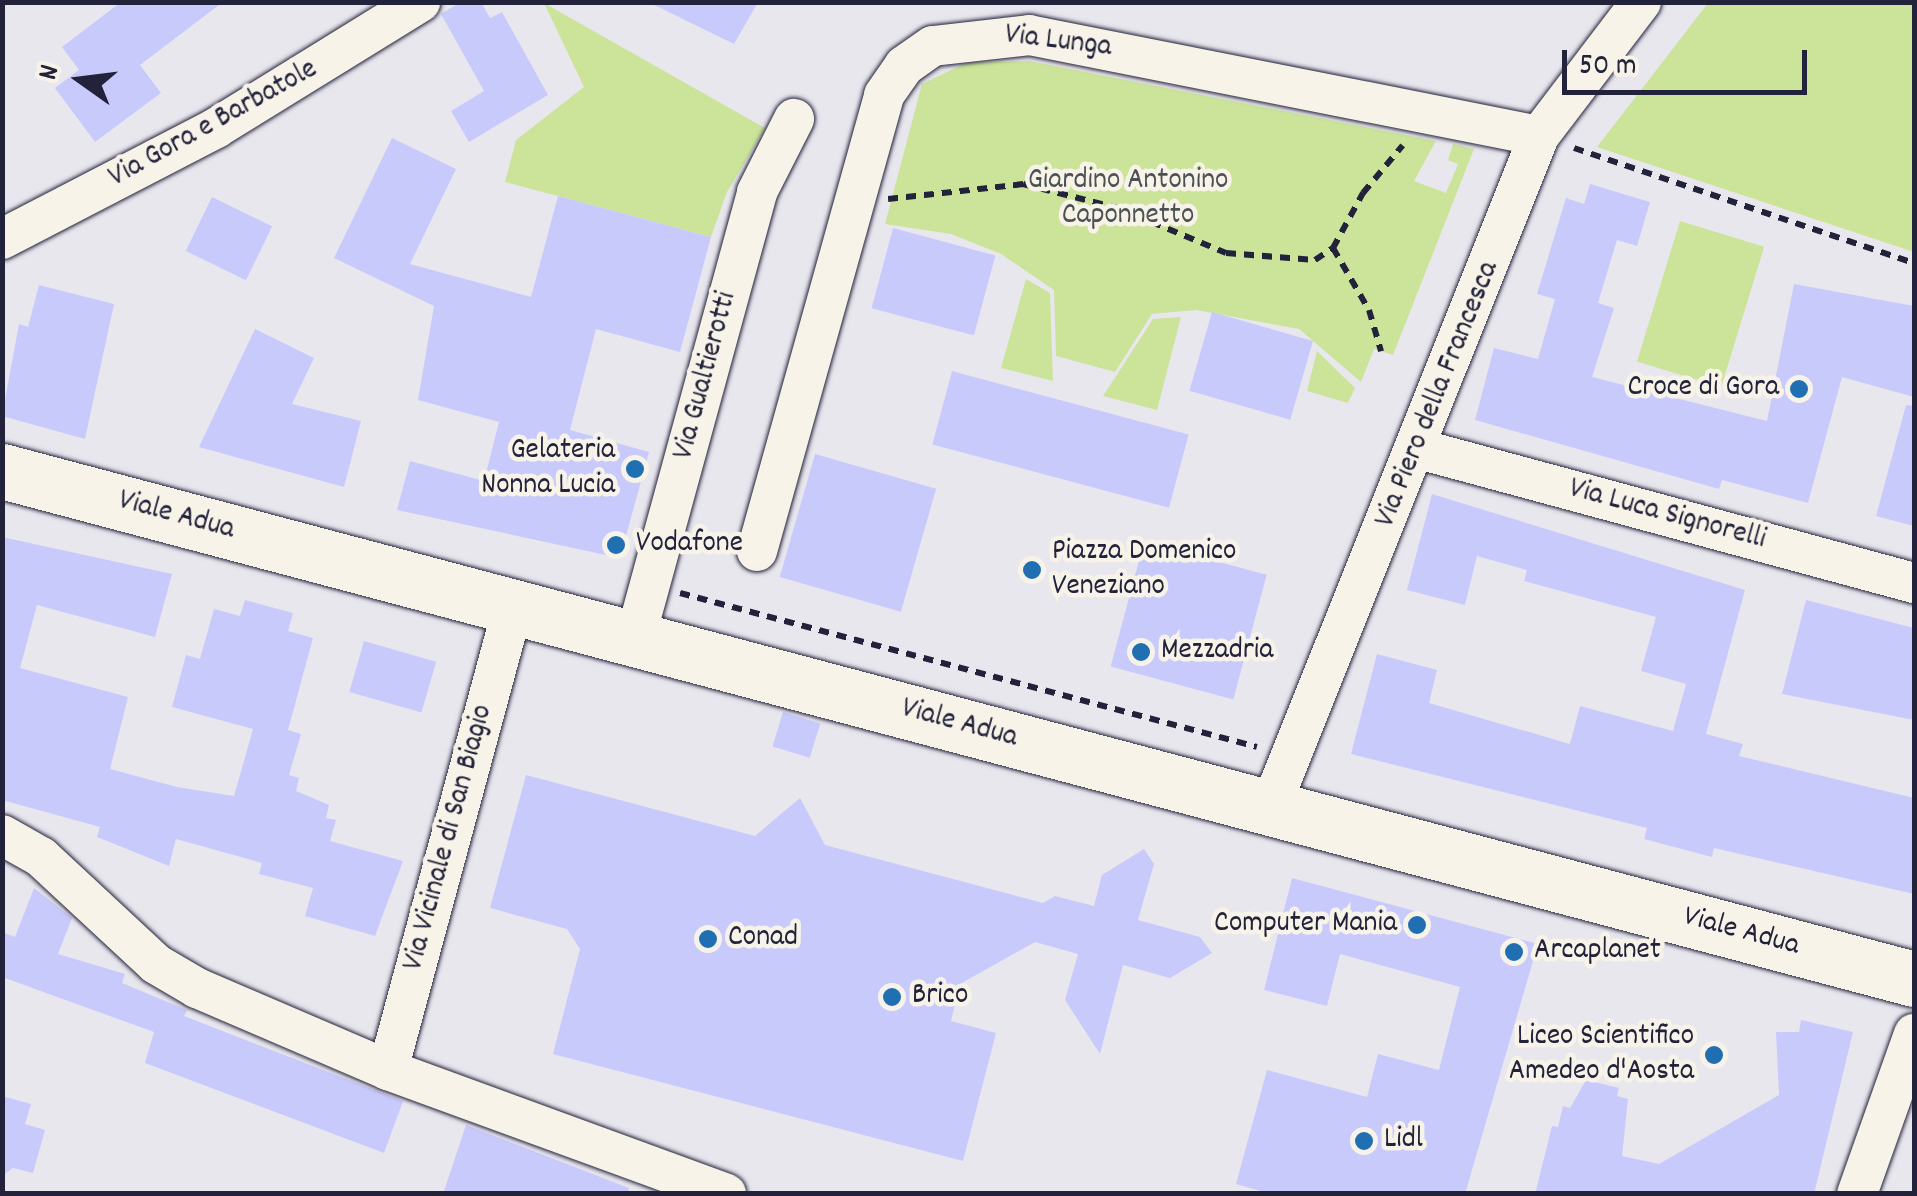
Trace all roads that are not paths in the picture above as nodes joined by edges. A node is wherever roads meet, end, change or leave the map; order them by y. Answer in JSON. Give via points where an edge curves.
{"nodes":[{"id":1,"x":420,"y":2,"type":"edge"},
{"id":2,"x":1640,"y":2,"type":"edge"},
{"id":3,"x":794,"y":118,"type":"dead end"},
{"id":4,"x":1539,"y":136,"type":"junction"},
{"id":5,"x":6,"y":232,"type":"edge"},
{"id":6,"x":1419,"y":449,"type":"junction"},
{"id":7,"x":2,"y":471,"type":"edge"},
{"id":8,"x":756,"y":550,"type":"dead end"},
{"id":9,"x":1914,"y":583,"type":"edge"},
{"id":10,"x":513,"y":606,"type":"junction"},
{"id":11,"x":634,"y":639,"type":"junction"},
{"id":12,"x":1270,"y":808,"type":"junction"},
{"id":13,"x":2,"y":835,"type":"edge"},
{"id":14,"x":1914,"y":979,"type":"edge"},
{"id":15,"x":1914,"y":1034,"type":"edge"},
{"id":16,"x":388,"y":1070,"type":"junction"},
{"id":17,"x":726,"y":1194,"type":"edge"},
{"id":18,"x":1856,"y":1194,"type":"edge"}],
"edges":[{"from":1,"to":5,"type":"street","name":"Via Gora e Barbatole","via":[[216,128]]},
{"from":2,"to":4,"type":"street","name":"Via Piero della Francesca"},
{"from":3,"to":11,"type":"street","name":"Via Gualtierotti","via":[[757,192]]},
{"from":4,"to":6,"type":"street","name":"Via Piero della Francesca"},
{"from":4,"to":8,"type":"street","name":"Via Lunga","via":[[1029,35],[933,46],[904,66],[884,96]]},
{"from":6,"to":9,"type":"street","name":"Via Luca Signorelli"},
{"from":6,"to":12,"type":"street","name":"Via Piero della Francesca"},
{"from":7,"to":10,"type":"main road","name":"Viale Adua"},
{"from":10,"to":11,"type":"main road","name":"Viale Adua"},
{"from":10,"to":16,"type":"street","name":"Via Vicinale di San Biagio"},
{"from":11,"to":12,"type":"main road","name":"Viale Adua"},
{"from":12,"to":14,"type":"main road","name":"Viale Adua"},
{"from":13,"to":16,"type":"street","via":[[54,868],[169,973]]},
{"from":15,"to":18,"type":"street"},
{"from":16,"to":17,"type":"street"}]}
